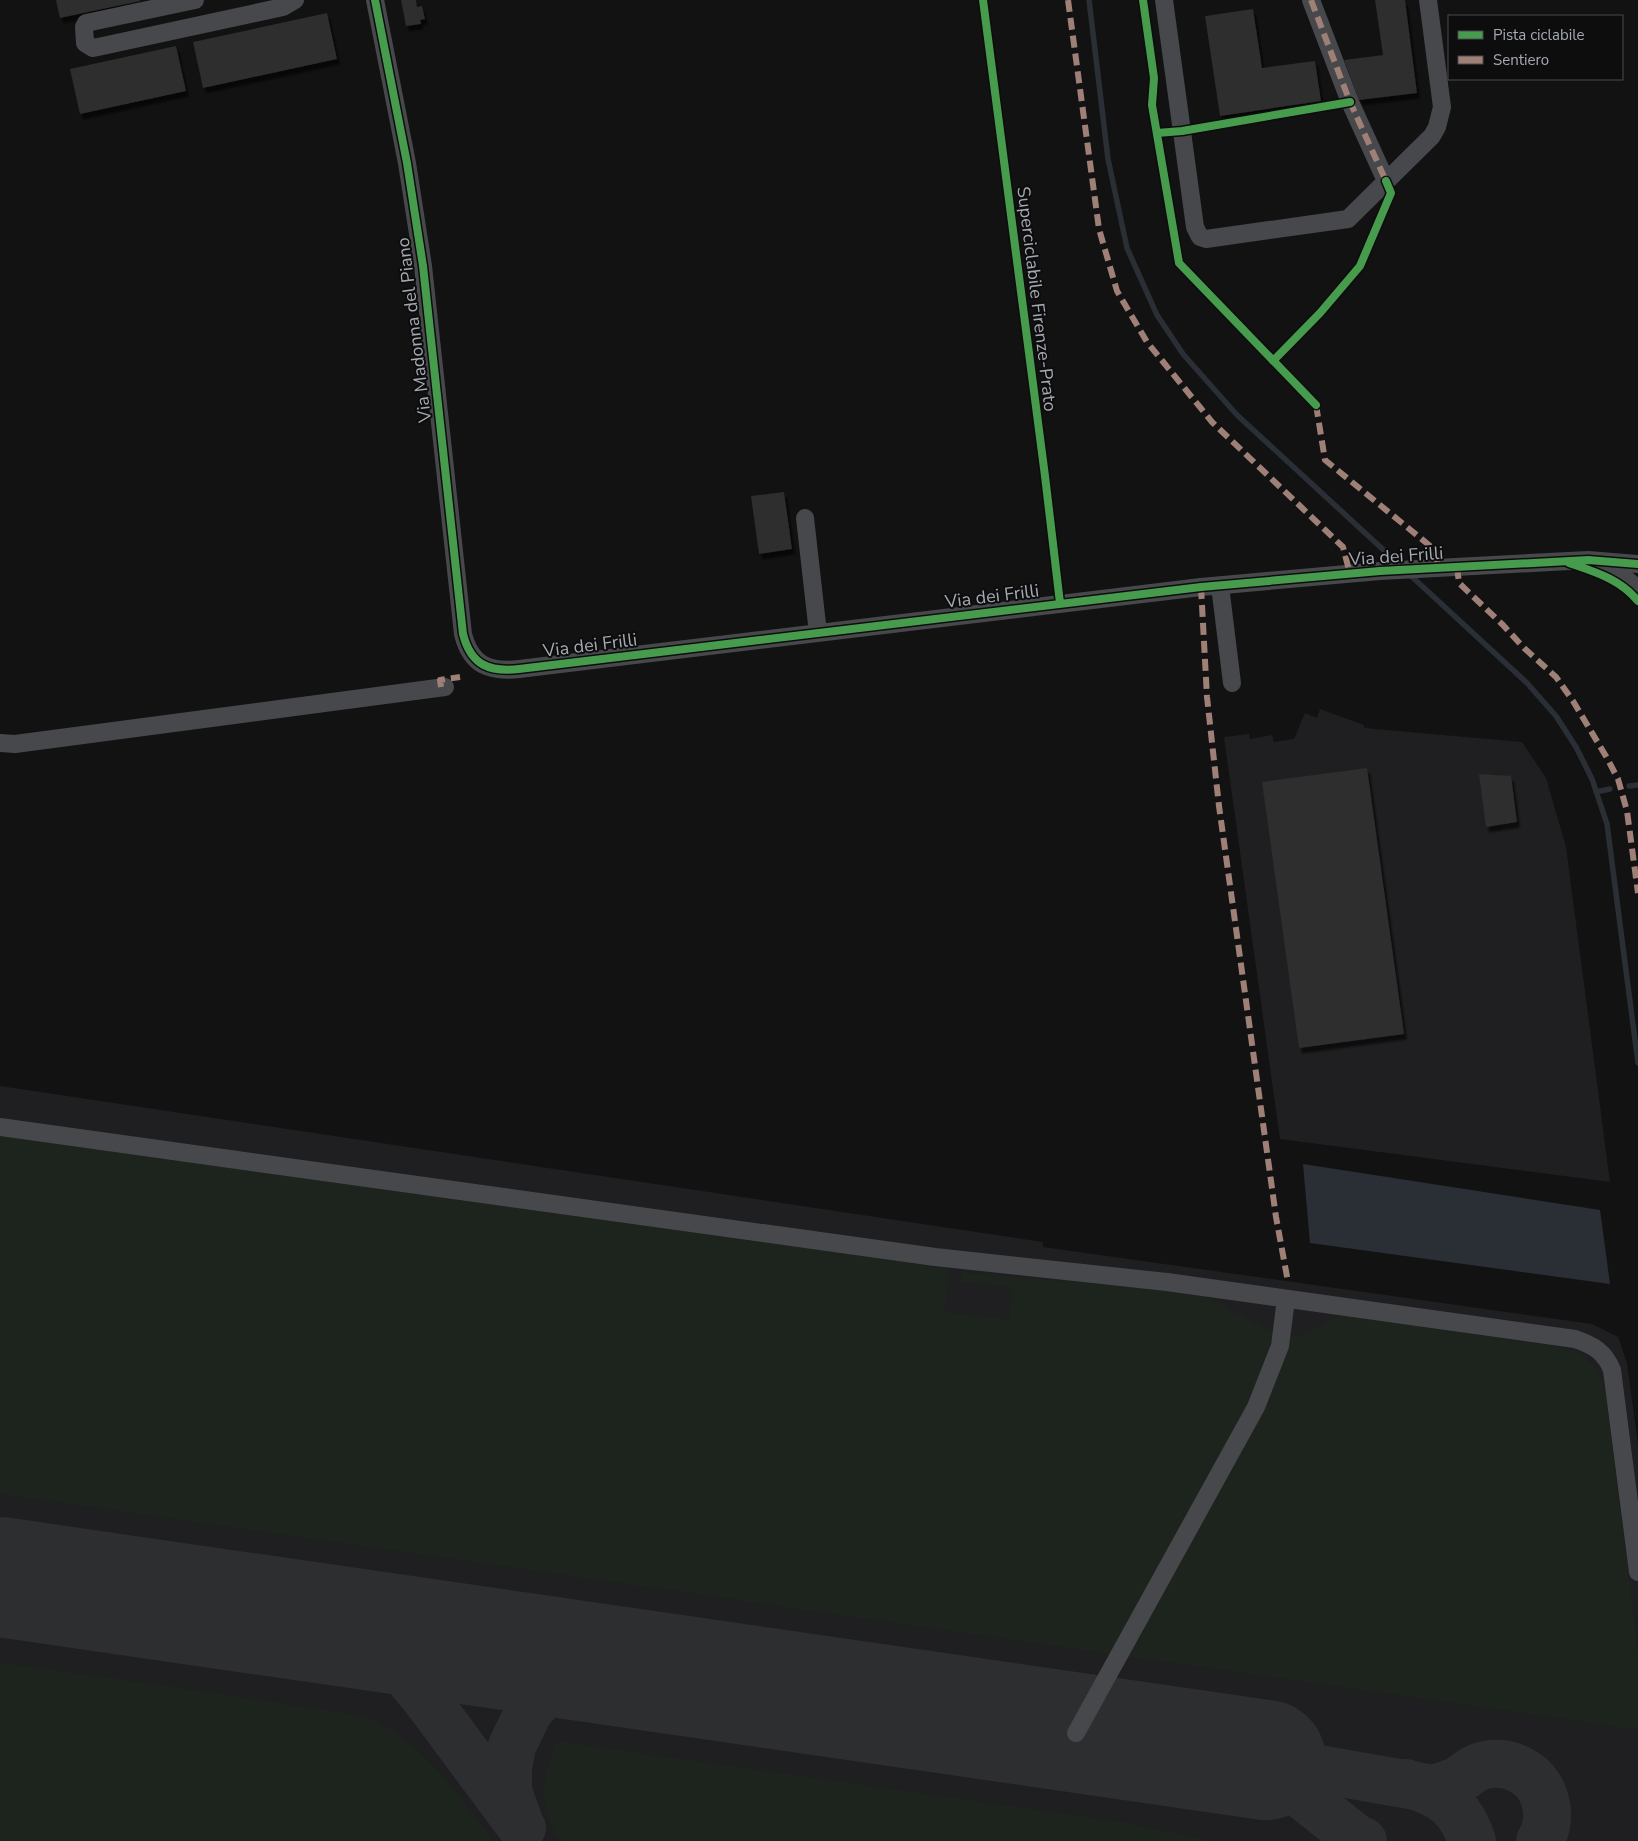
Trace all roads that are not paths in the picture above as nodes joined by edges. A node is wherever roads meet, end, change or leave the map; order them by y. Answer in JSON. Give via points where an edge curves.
{"nodes":[{"id":1,"x":195,"y":0,"type":"edge"},
{"id":2,"x":295,"y":0,"type":"edge"},
{"id":3,"x":374,"y":0,"type":"edge"},
{"id":4,"x":1164,"y":0,"type":"edge"},
{"id":5,"x":1312,"y":0,"type":"edge"},
{"id":6,"x":1428,"y":0,"type":"edge"},
{"id":7,"x":1386,"y":181,"type":"junction"},
{"id":8,"x":805,"y":518,"type":"dead end"},
{"id":9,"x":1588,"y":560,"type":"junction"},
{"id":10,"x":1638,"y":564,"type":"edge"},
{"id":11,"x":1220,"y":586,"type":"junction"},
{"id":12,"x":1638,"y":589,"type":"edge"},
{"id":13,"x":818,"y":633,"type":"junction"},
{"id":14,"x":474,"y":657,"type":"joint"},
{"id":15,"x":1232,"y":683,"type":"dead end"},
{"id":16,"x":445,"y":687,"type":"dead end"},
{"id":17,"x":0,"y":744,"type":"edge"},
{"id":18,"x":0,"y":1126,"type":"edge"},
{"id":19,"x":1286,"y":1299,"type":"junction"},
{"id":20,"x":1638,"y":1572,"type":"edge"},
{"id":21,"x":1076,"y":1733,"type":"dead end"}],
"edges":[{"from":1,"to":2,"type":"street","via":[[86,23],[85,43],[98,47],[283,8]]},
{"from":3,"to":14,"type":"street","name":"Via Madonna del Piano","via":[[408,163],[422,256],[462,625],[466,644]]},
{"from":4,"to":7,"type":"street","via":[[1198,235],[1204,239],[1348,219]]},
{"from":5,"to":7,"type":"street","via":[[1350,102]]},
{"from":6,"to":7,"type":"street","via":[[1442,106],[1440,118],[1432,136]]},
{"from":8,"to":13,"type":"street"},
{"from":9,"to":10,"type":"street","name":"Via dei Frilli"},
{"from":9,"to":11,"type":"street","name":"Via dei Frilli","via":[[1388,571]]},
{"from":9,"to":12,"type":"street","name":"Via dei Frilli","via":[[1614,569]]},
{"from":11,"to":13,"type":"street","name":"Via dei Frilli"},
{"from":11,"to":15,"type":"street"},
{"from":13,"to":14,"type":"street","name":"Via dei Frilli","via":[[506,670],[487,667]]},
{"from":16,"to":17,"type":"street"},
{"from":18,"to":19,"type":"street","via":[[935,1256]]},
{"from":19,"to":20,"type":"street","via":[[1576,1339],[1602,1352],[1614,1379]]},
{"from":19,"to":21,"type":"street","via":[[1280,1346],[1256,1407]]}]}
